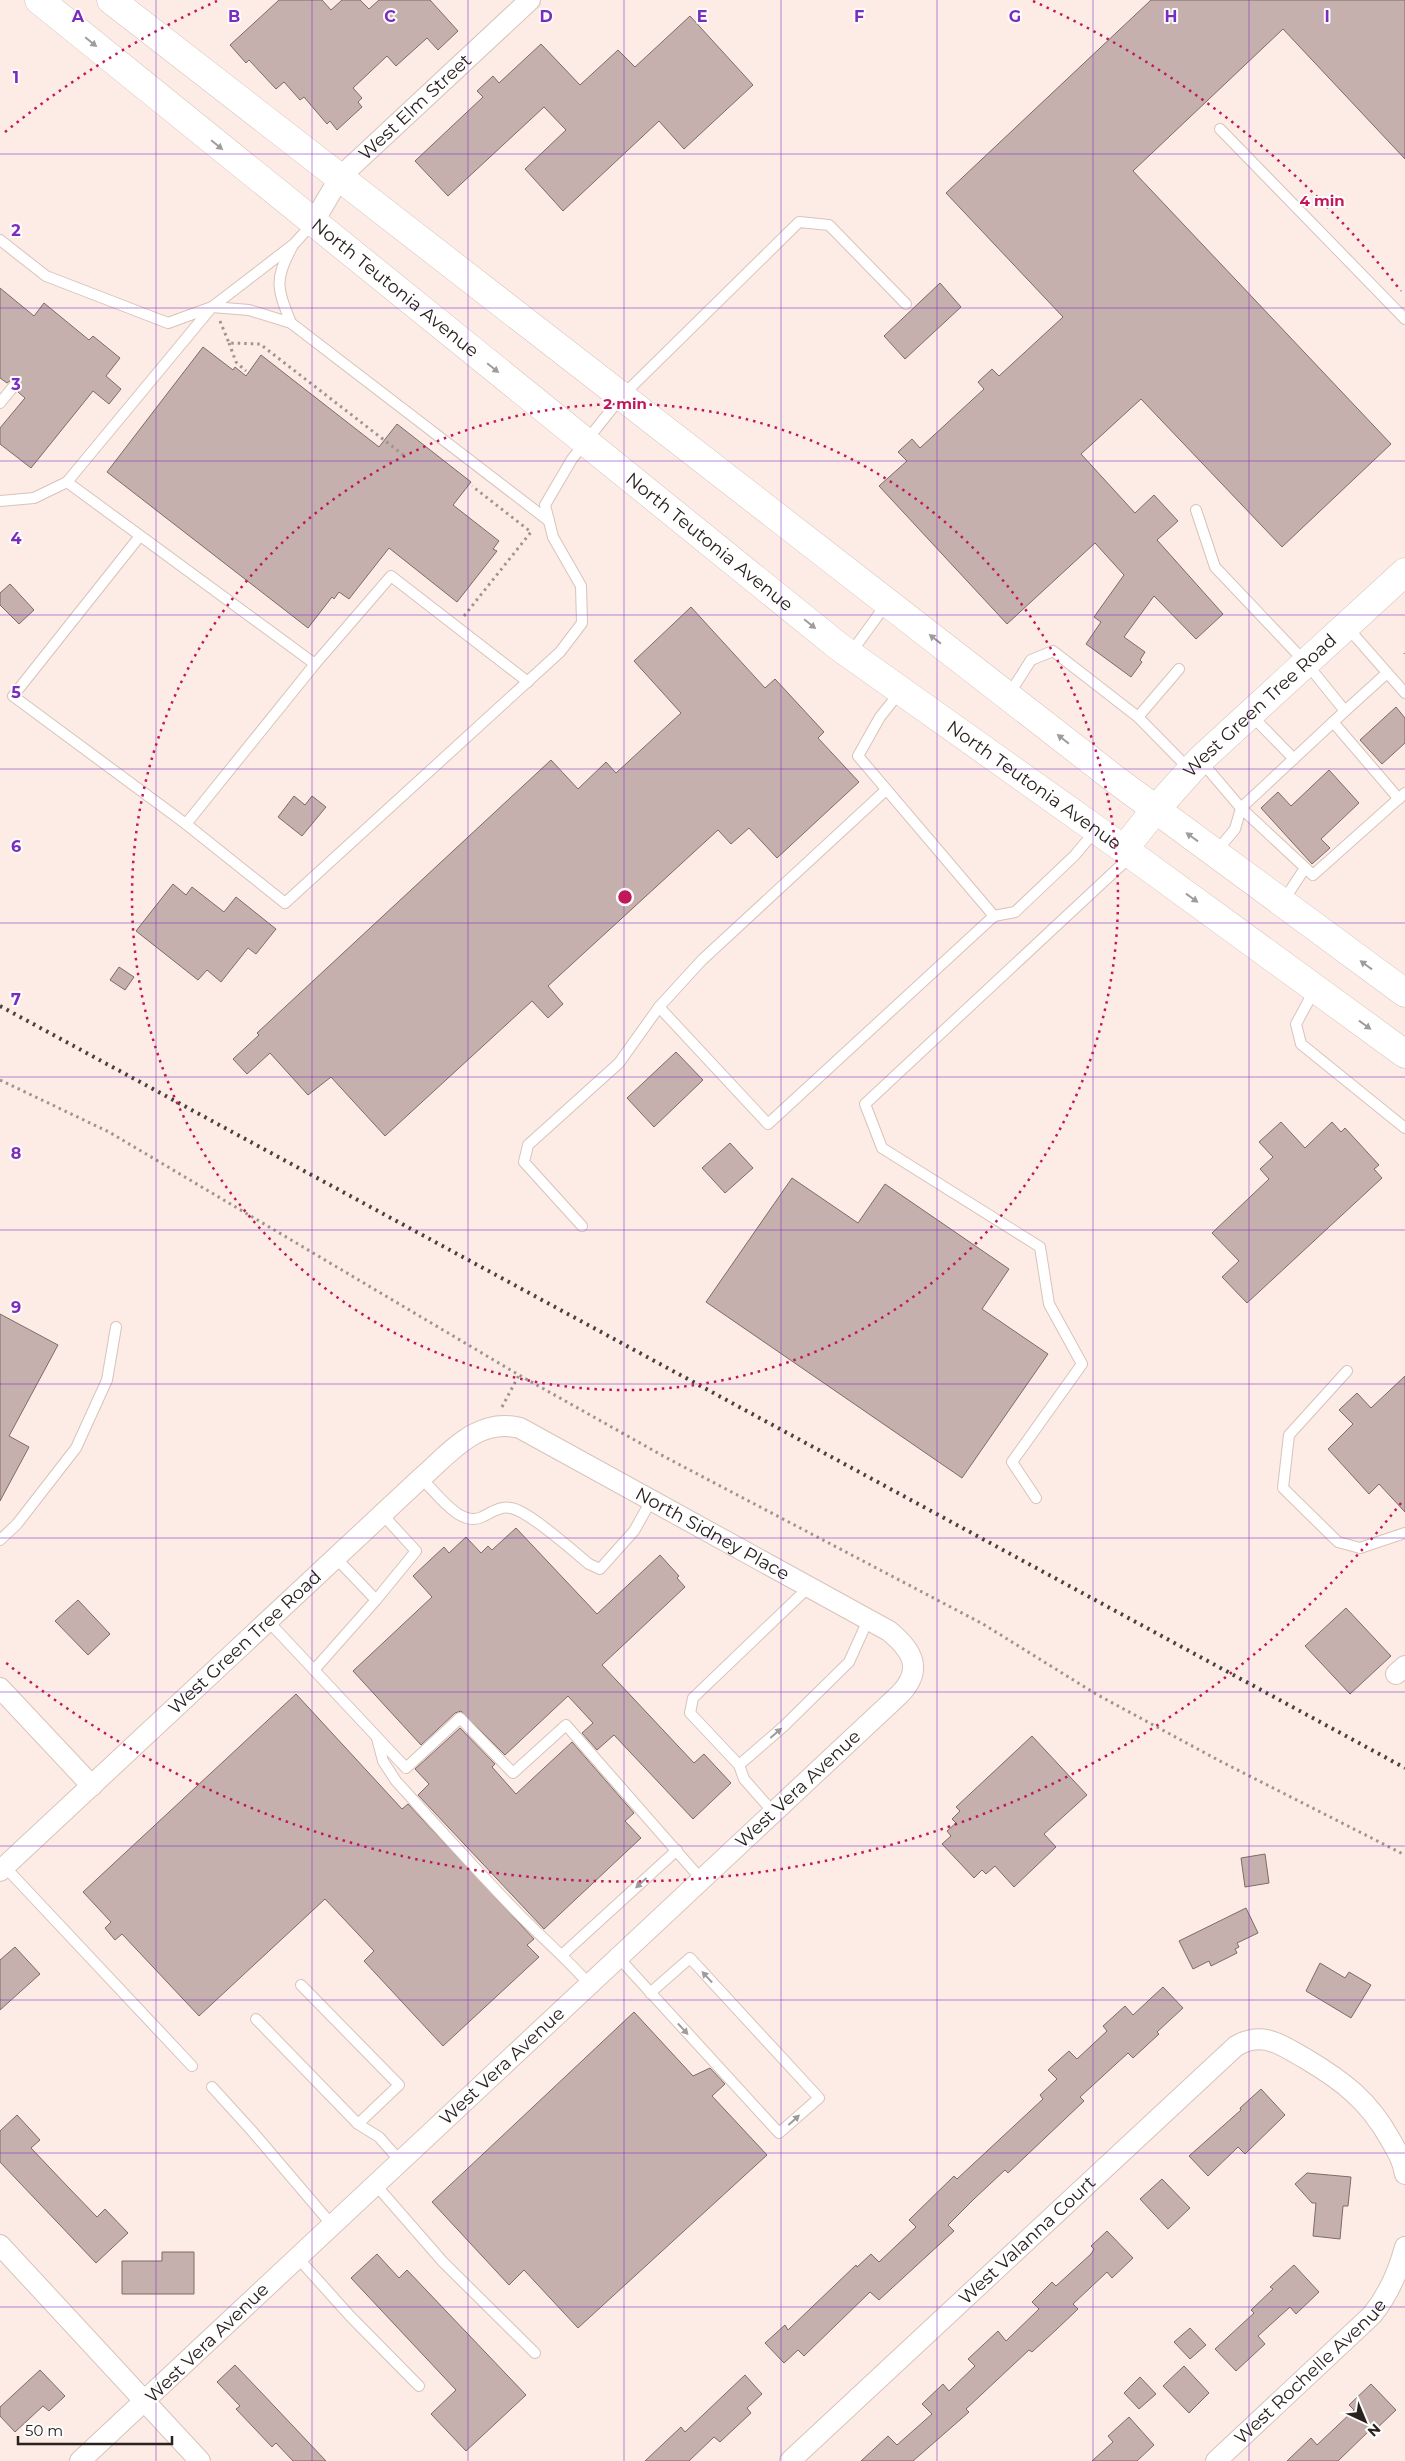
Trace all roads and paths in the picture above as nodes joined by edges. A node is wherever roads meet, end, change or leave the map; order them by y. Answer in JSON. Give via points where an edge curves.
{"nodes":[{"id":1,"x":39,"y":0,"type":"edge"},
{"id":2,"x":111,"y":0,"type":"edge"},
{"id":3,"x":530,"y":0,"type":"edge"},
{"id":4,"x":1220,"y":129,"type":"dead end"},
{"id":5,"x":340,"y":177,"type":"junction"},
{"id":6,"x":313,"y":223,"type":"junction"},
{"id":7,"x":0,"y":240,"type":"edge"},
{"id":8,"x":294,"y":244,"type":"junction"},
{"id":9,"x":906,"y":304,"type":"dead end"},
{"id":10,"x":212,"y":306,"type":"junction"},
{"id":11,"x":218,"y":316,"type":"dead end"},
{"id":12,"x":1405,"y":319,"type":"edge"},
{"id":13,"x":291,"y":323,"type":"junction"},
{"id":14,"x":229,"y":343,"type":"junction"},
{"id":15,"x":246,"y":371,"type":"dead end"},
{"id":16,"x":13,"y":387,"type":"dead end"},
{"id":17,"x":622,"y":396,"type":"junction"},
{"id":18,"x":0,"y":403,"type":"edge"},
{"id":19,"x":586,"y":443,"type":"junction"},
{"id":20,"x":406,"y":457,"type":"dead end"},
{"id":21,"x":67,"y":482,"type":"junction"},
{"id":22,"x":472,"y":486,"type":"dead end"},
{"id":23,"x":0,"y":501,"type":"edge"},
{"id":24,"x":1196,"y":510,"type":"dead end"},
{"id":25,"x":549,"y":521,"type":"junction"},
{"id":26,"x":140,"y":536,"type":"junction"},
{"id":27,"x":1405,"y":572,"type":"edge"},
{"id":28,"x":888,"y":602,"type":"junction"},
{"id":29,"x":462,"y":618,"type":"dead end"},
{"id":30,"x":1346,"y":627,"type":"junction"},
{"id":31,"x":850,"y":655,"type":"junction"},
{"id":32,"x":315,"y":664,"type":"junction"},
{"id":33,"x":1307,"y":664,"type":"junction"},
{"id":34,"x":1179,"y":669,"type":"dead end"},
{"id":35,"x":1387,"y":673,"type":"junction"},
{"id":36,"x":528,"y":682,"type":"junction"},
{"id":37,"x":901,"y":691,"type":"junction"},
{"id":38,"x":1405,"y":693,"type":"edge"},
{"id":39,"x":1008,"y":696,"type":"junction"},
{"id":40,"x":1345,"y":711,"type":"junction"},
{"id":41,"x":1251,"y":715,"type":"junction"},
{"id":42,"x":1138,"y":717,"type":"junction"},
{"id":43,"x":1333,"y":722,"type":"junction"},
{"id":44,"x":1294,"y":759,"type":"junction"},
{"id":45,"x":1196,"y":766,"type":"junction"},
{"id":46,"x":886,"y":790,"type":"junction"},
{"id":47,"x":1402,"y":796,"type":"edge"},
{"id":48,"x":1241,"y":808,"type":"junction"},
{"id":49,"x":1155,"y":810,"type":"junction"},
{"id":50,"x":186,"y":824,"type":"junction"},
{"id":51,"x":1096,"y":830,"type":"junction"},
{"id":52,"x":1128,"y":852,"type":"junction"},
{"id":53,"x":1214,"y":854,"type":"junction"},
{"id":54,"x":1305,"y":868,"type":"junction"},
{"id":55,"x":1282,"y":903,"type":"junction"},
{"id":56,"x":994,"y":916,"type":"junction"},
{"id":57,"x":1315,"y":988,"type":"junction"},
{"id":58,"x":1405,"y":993,"type":"edge"},
{"id":59,"x":659,"y":1007,"type":"junction"},
{"id":60,"x":1405,"y":1054,"type":"edge"},
{"id":61,"x":0,"y":1080,"type":"edge"},
{"id":62,"x":1405,"y":1128,"type":"edge"},
{"id":63,"x":582,"y":1226,"type":"dead end"},
{"id":64,"x":116,"y":1327,"type":"dead end"},
{"id":65,"x":1347,"y":1371,"type":"dead end"},
{"id":66,"x":519,"y":1374,"type":"junction"},
{"id":67,"x":498,"y":1425,"type":"junction"},
{"id":68,"x":421,"y":1478,"type":"junction"},
{"id":69,"x":1036,"y":1498,"type":"dead end"},
{"id":70,"x":652,"y":1499,"type":"junction"},
{"id":71,"x":382,"y":1514,"type":"junction"},
{"id":72,"x":1405,"y":1533,"type":"edge"},
{"id":73,"x":0,"y":1540,"type":"edge"},
{"id":74,"x":336,"y":1558,"type":"junction"},
{"id":75,"x":810,"y":1586,"type":"junction"},
{"id":76,"x":376,"y":1600,"type":"junction"},
{"id":77,"x":868,"y":1620,"type":"junction"},
{"id":78,"x":268,"y":1622,"type":"junction"},
{"id":79,"x":914,"y":1664,"type":"joint"},
{"id":80,"x":314,"y":1670,"type":"junction"},
{"id":81,"x":0,"y":1688,"type":"edge"},
{"id":82,"x":377,"y":1737,"type":"junction"},
{"id":83,"x":739,"y":1765,"type":"junction"},
{"id":84,"x":92,"y":1786,"type":"junction"},
{"id":85,"x":773,"y":1812,"type":"junction"},
{"id":86,"x":677,"y":1850,"type":"junction"},
{"id":87,"x":1405,"y":1855,"type":"edge"},
{"id":88,"x":2,"y":1869,"type":"edge"},
{"id":89,"x":701,"y":1879,"type":"junction"},
{"id":90,"x":563,"y":1954,"type":"junction"},
{"id":91,"x":618,"y":1957,"type":"junction"},
{"id":92,"x":589,"y":1984,"type":"junction"},
{"id":93,"x":301,"y":1985,"type":"dead end"},
{"id":94,"x":650,"y":1993,"type":"junction"},
{"id":95,"x":256,"y":2019,"type":"dead end"},
{"id":96,"x":192,"y":2066,"type":"dead end"},
{"id":97,"x":212,"y":2087,"type":"dead end"},
{"id":98,"x":358,"y":2124,"type":"junction"},
{"id":99,"x":400,"y":2161,"type":"junction"},
{"id":100,"x":1404,"y":2166,"type":"edge"},
{"id":101,"x":375,"y":2184,"type":"junction"},
{"id":102,"x":332,"y":2225,"type":"junction"},
{"id":103,"x":0,"y":2245,"type":"edge"},
{"id":104,"x":1405,"y":2247,"type":"edge"},
{"id":105,"x":297,"y":2257,"type":"junction"},
{"id":106,"x":535,"y":2353,"type":"dead end"},
{"id":107,"x":419,"y":2386,"type":"dead end"},
{"id":108,"x":144,"y":2402,"type":"junction"},
{"id":109,"x":80,"y":2461,"type":"edge"},
{"id":110,"x":200,"y":2461,"type":"edge"},
{"id":111,"x":790,"y":2461,"type":"edge"},
{"id":112,"x":1216,"y":2461,"type":"edge"}],
"edges":[{"from":1,"to":6,"type":"main road","name":"North Teutonia Avenue","one_way":true},
{"from":2,"to":5,"type":"main road"},
{"from":3,"to":5,"type":"street","name":"West Elm Street"},
{"from":4,"to":12,"type":"lane"},
{"from":5,"to":6,"type":"street","name":"West Elm Street"},
{"from":5,"to":17,"type":"main road"},
{"from":6,"to":8,"type":"lane"},
{"from":6,"to":19,"type":"main road","name":"North Teutonia Avenue","one_way":true},
{"from":7,"to":10,"type":"lane","via":[[46,276],[168,323]]},
{"from":8,"to":10,"type":"lane"},
{"from":8,"to":13,"type":"lane","via":[[278,282]]},
{"from":9,"to":17,"type":"lane","via":[[829,225],[799,222]]},
{"from":10,"to":13,"type":"lane","via":[[249,310]]},
{"from":10,"to":21,"type":"lane"},
{"from":11,"to":14,"type":"path"},
{"from":13,"to":25,"type":"lane"},
{"from":14,"to":15,"type":"path","via":[[236,362]]},
{"from":14,"to":20,"type":"path","via":[[260,344]]},
{"from":16,"to":18,"type":"lane"},
{"from":17,"to":19,"type":"lane"},
{"from":17,"to":28,"type":"main road"},
{"from":19,"to":25,"type":"lane","via":[[572,459],[545,505]]},
{"from":19,"to":31,"type":"main road","name":"North Teutonia Avenue","one_way":true},
{"from":21,"to":23,"type":"lane","via":[[34,498]]},
{"from":21,"to":26,"type":"lane"},
{"from":22,"to":29,"type":"path","via":[[531,532]]},
{"from":24,"to":33,"type":"lane","via":[[1215,567]]},
{"from":25,"to":36,"type":"lane","via":[[553,537],[580,586],[582,623],[560,652]]},
{"from":26,"to":32,"type":"lane"},
{"from":26,"to":50,"type":"lane","via":[[13,696]]},
{"from":27,"to":30,"type":"main road","name":"West Green Tree Road"},
{"from":28,"to":31,"type":"lane"},
{"from":39,"to":28,"type":"main road","one_way":true},
{"from":30,"to":33,"type":"main road","name":"West Green Tree Road"},
{"from":30,"to":35,"type":"lane"},
{"from":31,"to":37,"type":"main road","name":"North Teutonia Avenue"},
{"from":32,"to":36,"type":"lane","via":[[391,576]]},
{"from":32,"to":50,"type":"lane"},
{"from":33,"to":40,"type":"lane"},
{"from":33,"to":41,"type":"main road","name":"West Green Tree Road"},
{"from":34,"to":42,"type":"lane"},
{"from":35,"to":38,"type":"lane"},
{"from":35,"to":40,"type":"lane"},
{"from":36,"to":50,"type":"lane","via":[[285,903]]},
{"from":37,"to":46,"type":"lane","via":[[880,717],[858,756]]},
{"from":37,"to":51,"type":"main road","name":"North Teutonia Avenue"},
{"from":39,"to":42,"type":"lane","via":[[1031,660],[1053,651]]},
{"from":49,"to":39,"type":"main road","one_way":true},
{"from":40,"to":43,"type":"lane"},
{"from":41,"to":44,"type":"lane"},
{"from":41,"to":45,"type":"main road","name":"West Green Tree Road"},
{"from":42,"to":45,"type":"lane"},
{"from":43,"to":44,"type":"lane"},
{"from":43,"to":47,"type":"lane"},
{"from":44,"to":48,"type":"lane"},
{"from":45,"to":48,"type":"lane"},
{"from":45,"to":49,"type":"main road","name":"West Green Tree Road"},
{"from":46,"to":56,"type":"lane"},
{"from":46,"to":59,"type":"lane","via":[[702,960]]},
{"from":47,"to":54,"type":"lane","via":[[1313,875]]},
{"from":48,"to":53,"type":"lane","via":[[1235,829]]},
{"from":48,"to":54,"type":"lane"},
{"from":49,"to":52,"type":"main road","name":"West Green Tree Road"},
{"from":53,"to":49,"type":"main road","one_way":true},
{"from":51,"to":52,"type":"main road","name":"North Teutonia Avenue"},
{"from":51,"to":56,"type":"lane","via":[[1075,855],[1015,912]]},
{"from":52,"to":57,"type":"main road","name":"North Teutonia Avenue","one_way":true},
{"from":52,"to":69,"type":"lane","via":[[865,1104],[882,1148],[1040,1247],[1049,1304],[1082,1364],[1012,1462]]},
{"from":53,"to":55,"type":"main road"},
{"from":54,"to":55,"type":"lane"},
{"from":58,"to":55,"type":"main road","one_way":true},
{"from":56,"to":59,"type":"lane","via":[[768,1124]]},
{"from":57,"to":60,"type":"main road","name":"North Teutonia Avenue","one_way":true},
{"from":57,"to":62,"type":"lane","via":[[1296,1024],[1301,1044]]},
{"from":59,"to":63,"type":"lane","via":[[619,1063],[528,1145],[524,1162]]},
{"from":61,"to":66,"type":"path","via":[[109,1132]]},
{"from":64,"to":73,"type":"lane","via":[[107,1380],[76,1448],[17,1524]]},
{"from":65,"to":72,"type":"lane","via":[[1289,1435],[1283,1488],[1338,1542],[1360,1548]]},
{"from":66,"to":67,"type":"path","via":[[502,1404]]},
{"from":66,"to":87,"type":"path","via":[[665,1456],[982,1624],[1096,1694]]},
{"from":67,"to":68,"type":"street","name":"West Green Tree Road","via":[[476,1431]]},
{"from":67,"to":70,"type":"street","name":"North Sidney Place","via":[[520,1428]]},
{"from":68,"to":70,"type":"lane","via":[[467,1519],[475,1520],[498,1508],[512,1508],[527,1515],[600,1569],[634,1531]]},
{"from":68,"to":71,"type":"street","name":"West Green Tree Road"},
{"from":70,"to":75,"type":"street","name":"North Sidney Place"},
{"from":71,"to":74,"type":"street","name":"West Green Tree Road"},
{"from":71,"to":76,"type":"lane","via":[[416,1551]]},
{"from":74,"to":76,"type":"lane"},
{"from":74,"to":78,"type":"street","name":"West Green Tree Road"},
{"from":75,"to":77,"type":"street","name":"North Sidney Place"},
{"from":75,"to":83,"type":"lane","via":[[693,1698],[690,1713]]},
{"from":76,"to":80,"type":"lane"},
{"from":77,"to":79,"type":"street","name":"North Sidney Place","via":[[898,1638]]},
{"from":83,"to":77,"type":"lane","one_way":true,"via":[[849,1662]]},
{"from":78,"to":80,"type":"lane"},
{"from":78,"to":84,"type":"street","name":"West Green Tree Road"},
{"from":79,"to":85,"type":"street","name":"West Vera Avenue","via":[[907,1687]]},
{"from":80,"to":82,"type":"lane"},
{"from":81,"to":84,"type":"street"},
{"from":82,"to":86,"type":"lane","via":[[406,1768],[460,1718],[513,1773],[566,1725]]},
{"from":82,"to":90,"type":"lane","via":[[383,1762],[396,1781],[503,1898]]},
{"from":83,"to":85,"type":"lane","via":[[744,1779]]},
{"from":84,"to":88,"type":"street","name":"West Green Tree Road"},
{"from":85,"to":89,"type":"street","name":"West Vera Avenue"},
{"from":86,"to":89,"type":"lane"},
{"from":86,"to":90,"type":"lane","one_way":true},
{"from":88,"to":96,"type":"lane"},
{"from":89,"to":91,"type":"street","name":"West Vera Avenue"},
{"from":90,"to":92,"type":"lane"},
{"from":91,"to":92,"type":"street","name":"West Vera Avenue"},
{"from":91,"to":94,"type":"lane"},
{"from":92,"to":99,"type":"street","name":"West Vera Avenue"},
{"from":93,"to":98,"type":"lane","via":[[399,2085]]},
{"from":94,"to":94,"type":"lane","one_way":true,"via":[[779,2133],[819,2098],[690,1958]]},
{"from":95,"to":98,"type":"lane"},
{"from":97,"to":102,"type":"lane"},
{"from":98,"to":99,"type":"lane","via":[[379,2137]]},
{"from":99,"to":101,"type":"street","name":"West Vera Avenue"},
{"from":100,"to":111,"type":"street","name":"West Valanna Court","via":[[1384,2128],[1354,2091],[1338,2078],[1273,2041],[1254,2038],[1236,2046]]},
{"from":101,"to":102,"type":"street","name":"West Vera Avenue"},
{"from":101,"to":106,"type":"lane","via":[[443,2262]]},
{"from":102,"to":105,"type":"street","name":"West Vera Avenue"},
{"from":103,"to":108,"type":"street"},
{"from":104,"to":112,"type":"street","name":"West Rochelle Avenue","via":[[1389,2294],[1372,2315]]},
{"from":105,"to":107,"type":"lane"},
{"from":105,"to":108,"type":"street","name":"West Vera Avenue"},
{"from":108,"to":109,"type":"street","name":"West Vera Avenue"},
{"from":108,"to":110,"type":"street"}]}
